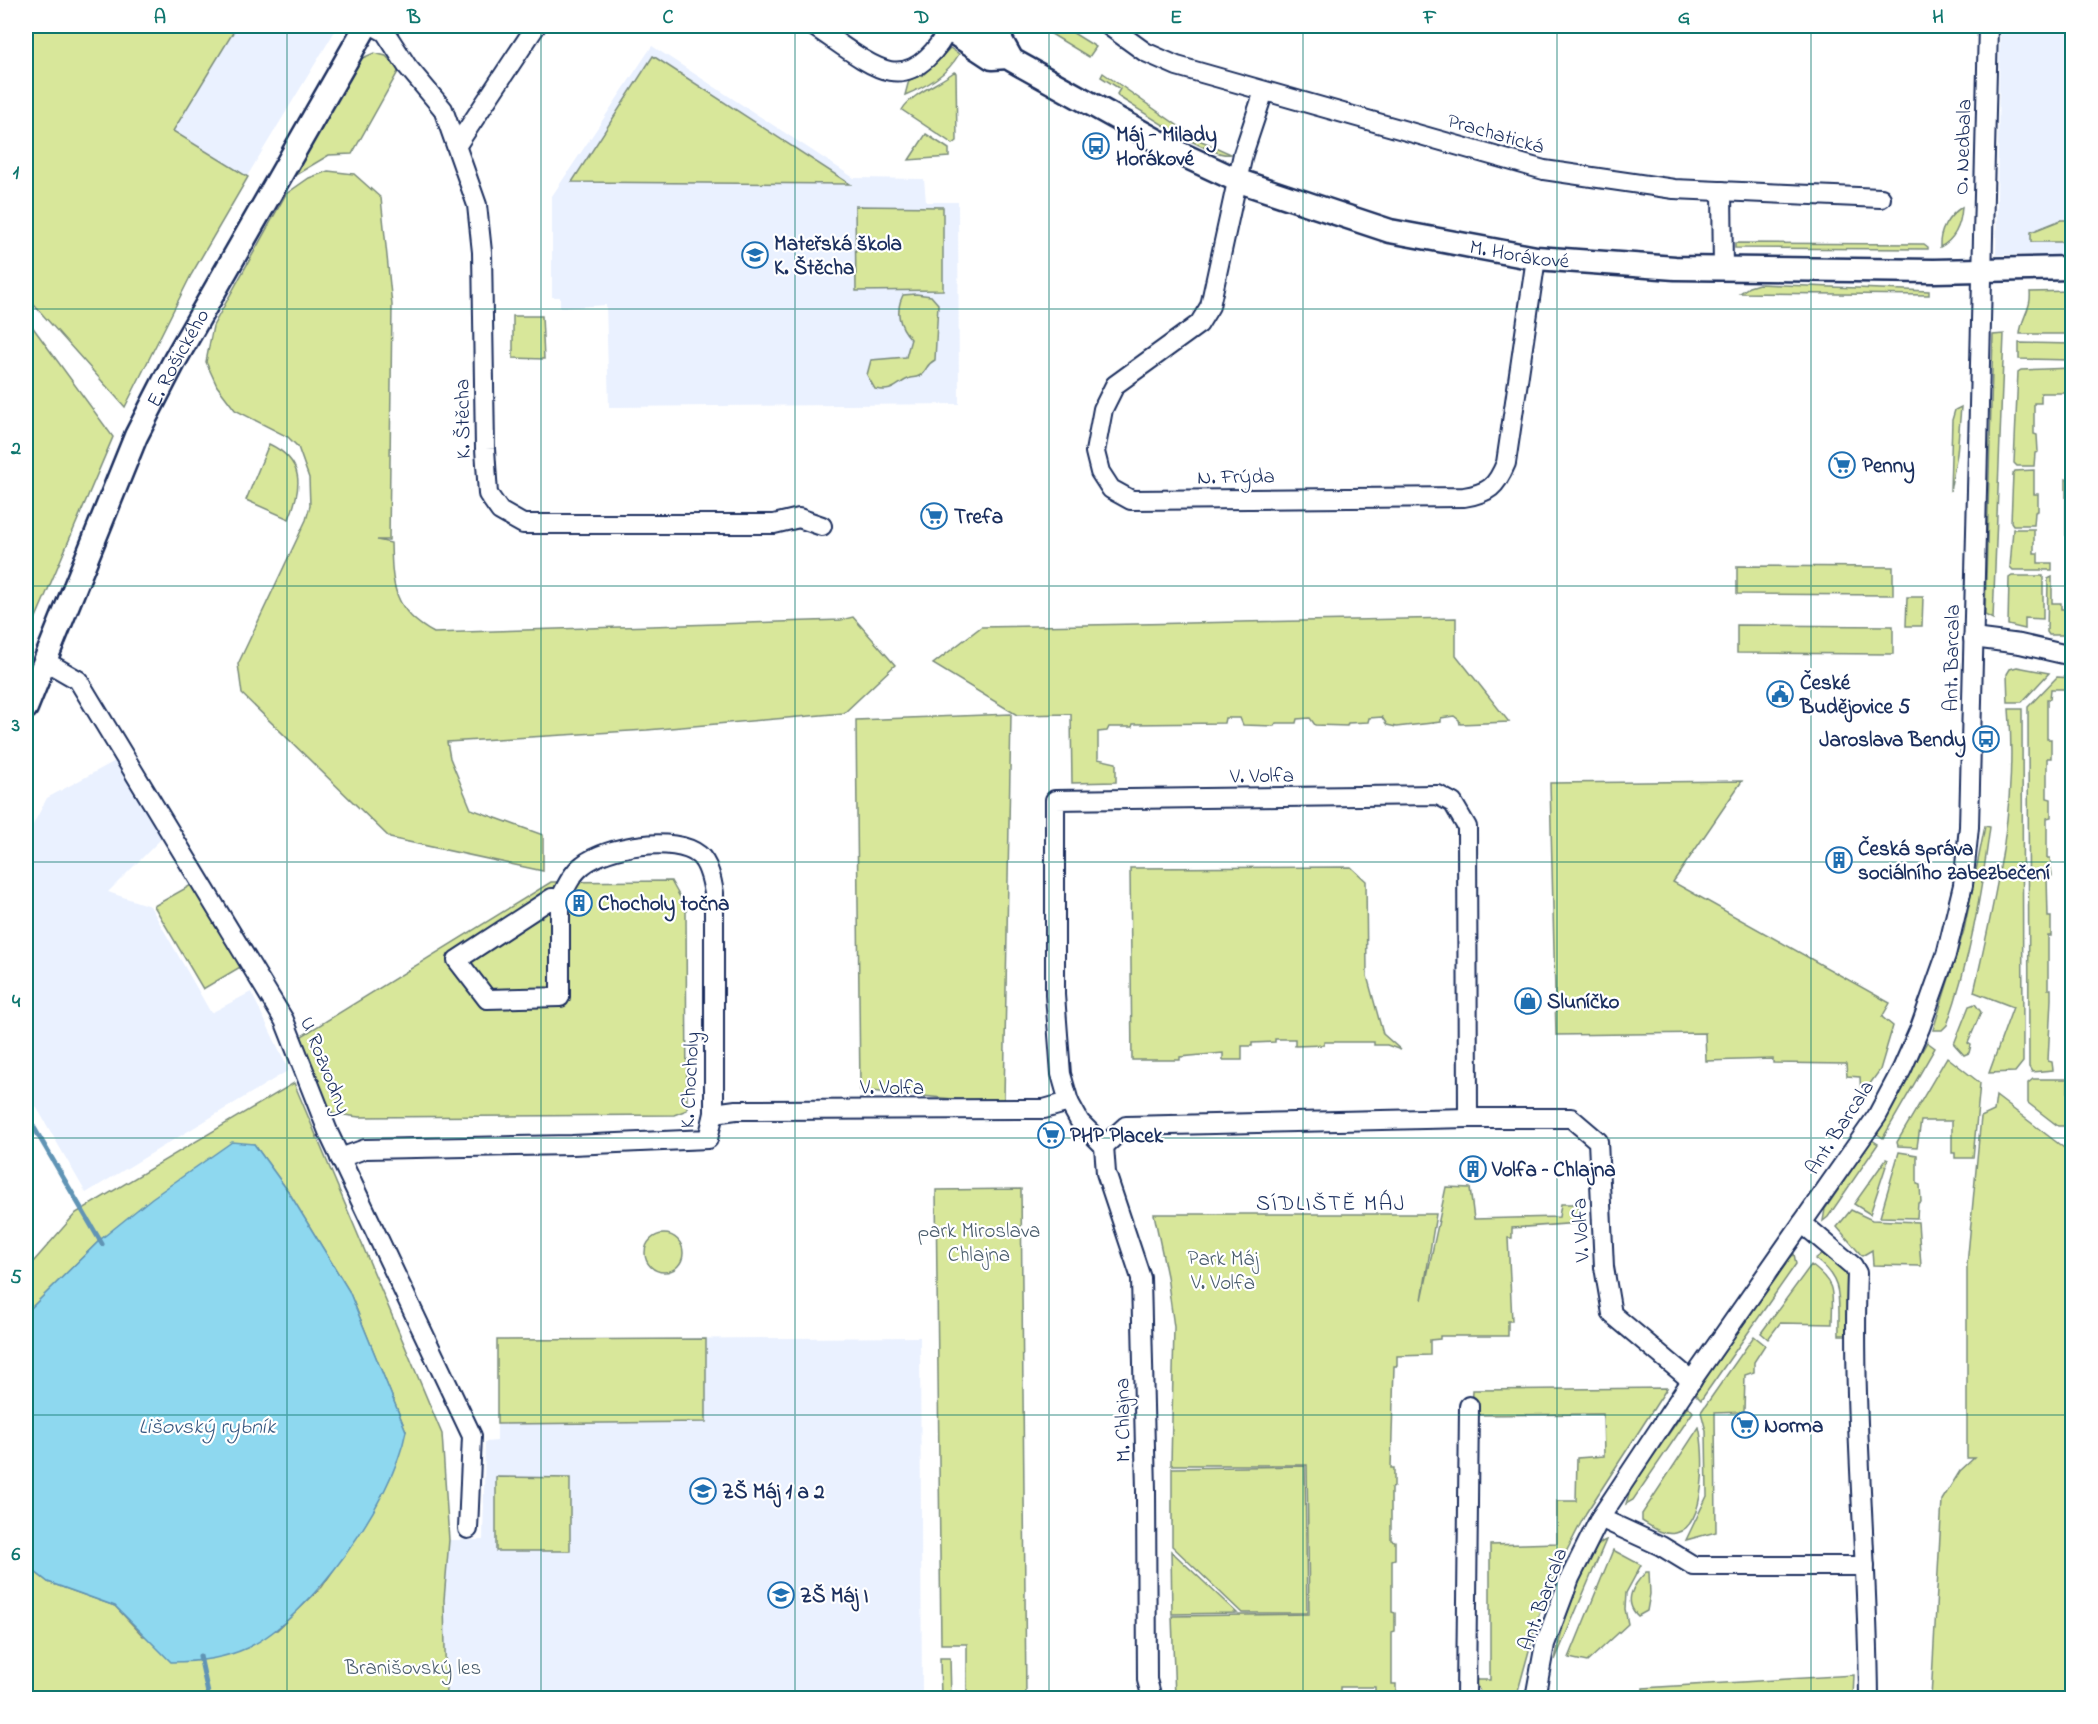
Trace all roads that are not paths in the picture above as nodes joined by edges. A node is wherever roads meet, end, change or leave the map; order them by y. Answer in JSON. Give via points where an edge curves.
{"nodes":[{"id":1,"x":366,"y":26,"type":"edge"},
{"id":2,"x":374,"y":26,"type":"edge"},
{"id":3,"x":536,"y":26,"type":"edge"},
{"id":4,"x":813,"y":26,"type":"edge"},
{"id":5,"x":949,"y":26,"type":"edge"},
{"id":6,"x":954,"y":26,"type":"edge"},
{"id":7,"x":975,"y":26,"type":"edge"},
{"id":8,"x":1988,"y":26,"type":"edge"},
{"id":9,"x":1114,"y":27,"type":"edge"},
{"id":10,"x":1008,"y":57,"type":"junction"},
{"id":11,"x":1264,"y":91,"type":"junction"},
{"id":12,"x":457,"y":145,"type":"junction"},
{"id":13,"x":1239,"y":181,"type":"junction"},
{"id":14,"x":1722,"y":191,"type":"junction"},
{"id":15,"x":1881,"y":198,"type":"dead end"},
{"id":16,"x":1536,"y":258,"type":"junction"},
{"id":17,"x":2073,"y":268,"type":"edge"},
{"id":18,"x":1723,"y":269,"type":"junction"},
{"id":19,"x":1983,"y":270,"type":"junction"},
{"id":20,"x":822,"y":526,"type":"dead end"},
{"id":21,"x":1973,"y":638,"type":"junction"},
{"id":22,"x":2073,"y":656,"type":"edge"},
{"id":23,"x":45,"y":661,"type":"junction"},
{"id":24,"x":26,"y":708,"type":"edge"},
{"id":25,"x":560,"y":899,"type":"junction"},
{"id":26,"x":1069,"y":1102,"type":"junction"},
{"id":27,"x":714,"y":1113,"type":"junction"},
{"id":28,"x":1468,"y":1118,"type":"junction"},
{"id":29,"x":1104,"y":1146,"type":"junction"},
{"id":30,"x":340,"y":1158,"type":"junction"},
{"id":31,"x":1802,"y":1223,"type":"junction"},
{"id":32,"x":1692,"y":1381,"type":"junction"},
{"id":33,"x":1469,"y":1406,"type":"dead end"},
{"id":34,"x":1600,"y":1518,"type":"junction"},
{"id":35,"x":468,"y":1529,"type":"dead end"},
{"id":36,"x":1865,"y":1566,"type":"junction"},
{"id":37,"x":1152,"y":1698,"type":"edge"},
{"id":38,"x":1466,"y":1698,"type":"edge"},
{"id":39,"x":1535,"y":1698,"type":"edge"},
{"id":40,"x":1869,"y":1698,"type":"edge"}],
"edges":[{"from":1,"to":23,"type":"street","name":"E. Rošického","via":[[175,360],[136,436]]},
{"from":2,"to":12,"type":"street","name":"K. Štěcha","via":[[385,32],[407,66],[433,94]]},
{"from":3,"to":12,"type":"street"},
{"from":4,"to":5,"type":"street","via":[[872,64],[890,71],[906,70],[922,62],[942,42]]},
{"from":6,"to":10,"type":"street","name":"M. Horákové","via":[[954,33],[992,58]]},
{"from":7,"to":10,"type":"street","name":"M. Horákové","via":[[1002,42]]},
{"from":8,"to":19,"type":"street","name":"O. Nedbala"},
{"from":9,"to":11,"type":"street","name":"Prachatická","via":[[1145,52],[1177,66]]},
{"from":10,"to":13,"type":"street","name":"M. Horákové","via":[[1123,123]]},
{"from":11,"to":13,"type":"street"},
{"from":11,"to":14,"type":"street","name":"Prachatická","via":[[1544,170],[1674,189]]},
{"from":12,"to":20,"type":"street","name":"K. Štěcha","via":[[481,226],[484,449],[488,494],[500,511],[523,524],[774,524],[799,518]]},
{"from":13,"to":16,"type":"street","name":"M. Horákové","via":[[1390,231]]},
{"from":13,"to":16,"type":"street","name":"N. Frýda","via":[[1210,306],[1199,324],[1115,385],[1103,409],[1095,452],[1100,472],[1112,489],[1131,500],[1483,494],[1499,481],[1506,463]]},
{"from":14,"to":15,"type":"street","name":"Prachatická"},
{"from":14,"to":18,"type":"street"},
{"from":16,"to":18,"type":"street","name":"M. Horákové"},
{"from":17,"to":19,"type":"street","name":"M. Horákové"},
{"from":18,"to":19,"type":"street","name":"M. Horákové"},
{"from":19,"to":21,"type":"street","name":"Ant. Barcala"},
{"from":21,"to":22,"type":"street"},
{"from":21,"to":31,"type":"street","name":"Ant. Barcala","via":[[1969,827],[1963,885],[1946,955],[1920,1028],[1877,1116]]},
{"from":23,"to":24,"type":"street","name":"E. Rošického"},
{"from":23,"to":30,"type":"street","name":"U Rozvodny","via":[[78,680],[284,1020]]},
{"from":25,"to":25,"type":"street","via":[[552,898],[457,960],[487,999],[561,997]]},
{"from":25,"to":27,"type":"street","name":"K. Chocholy","via":[[583,865],[614,850],[659,845],[699,855],[710,873],[714,893]]},
{"from":26,"to":27,"type":"street","name":"V. Volfa","via":[[1020,1109]]},
{"from":26,"to":28,"type":"street","name":"V. Volfa","via":[[1058,1046],[1055,800],[1438,795],[1453,803],[1467,826]]},
{"from":26,"to":29,"type":"street","name":"V. Volfa","via":[[1089,1134]]},
{"from":27,"to":30,"type":"street","name":"K. Chocholy","via":[[708,1139],[366,1149]]},
{"from":28,"to":29,"type":"street","name":"V. Volfa","via":[[1126,1126]]},
{"from":28,"to":32,"type":"street","name":"V. Volfa","via":[[1571,1118],[1598,1141],[1604,1267],[1612,1314]]},
{"from":29,"to":37,"type":"street","name":"M. Chlajna","via":[[1106,1173],[1141,1278],[1147,1680]]},
{"from":30,"to":35,"type":"street","name":"U Rozvodny","via":[[472,1436]]},
{"from":31,"to":32,"type":"street","name":"Ant. Barcala"},
{"from":31,"to":36,"type":"street","via":[[1857,1273],[1856,1410]]},
{"from":32,"to":34,"type":"street","name":"Ant. Barcala"},
{"from":33,"to":38,"type":"street"},
{"from":34,"to":36,"type":"street","via":[[1694,1566]]},
{"from":34,"to":39,"type":"street","name":"Ant. Barcala","via":[[1570,1578],[1545,1644]]},
{"from":36,"to":40,"type":"street"}]}
